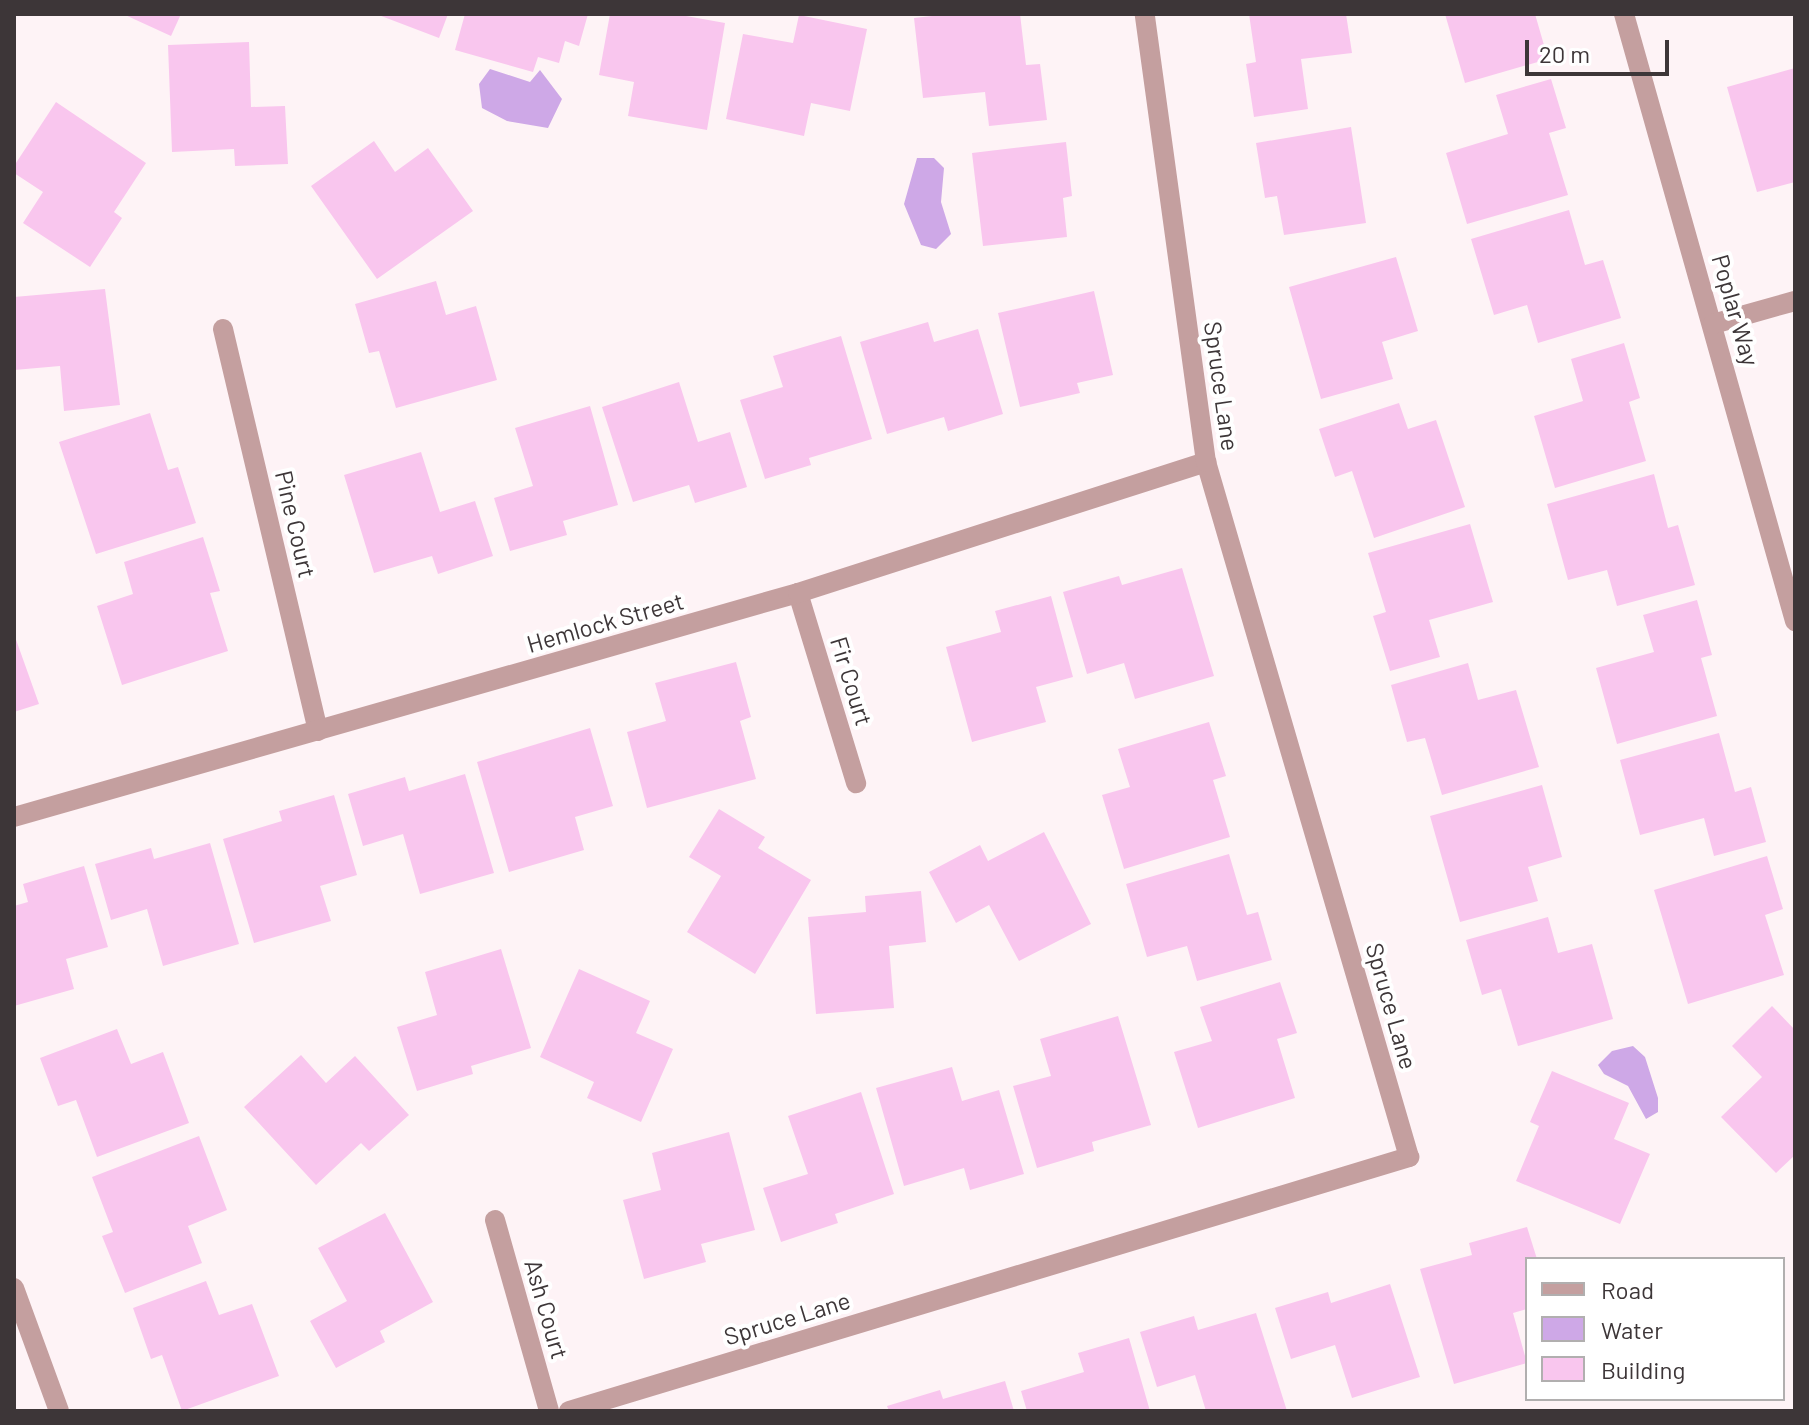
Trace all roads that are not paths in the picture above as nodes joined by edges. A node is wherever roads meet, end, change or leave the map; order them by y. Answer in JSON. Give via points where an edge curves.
{"nodes":[{"id":1,"x":1145,"y":14,"type":"edge"},
{"id":2,"x":1624,"y":14,"type":"edge"},
{"id":3,"x":1795,"y":301,"type":"edge"},
{"id":4,"x":1713,"y":324,"type":"junction"},
{"id":5,"x":223,"y":329,"type":"dead end"},
{"id":6,"x":1206,"y":462,"type":"junction"},
{"id":7,"x":798,"y":593,"type":"junction"},
{"id":8,"x":1795,"y":621,"type":"edge"},
{"id":9,"x":318,"y":731,"type":"junction"},
{"id":10,"x":856,"y":783,"type":"dead end"},
{"id":11,"x":14,"y":817,"type":"edge"},
{"id":12,"x":495,"y":1220,"type":"dead end"},
{"id":13,"x":14,"y":1288,"type":"edge"},
{"id":14,"x":59,"y":1411,"type":"edge"},
{"id":15,"x":549,"y":1411,"type":"edge"},
{"id":16,"x":569,"y":1411,"type":"edge"}],
"edges":[{"from":1,"to":6,"type":"street","name":"Spruce Lane"},
{"from":2,"to":4,"type":"street","name":"Poplar Way"},
{"from":3,"to":4,"type":"street"},
{"from":4,"to":8,"type":"street","name":"Poplar Way"},
{"from":5,"to":9,"type":"street","name":"Pine Court"},
{"from":6,"to":7,"type":"street","name":"Hemlock Street"},
{"from":6,"to":16,"type":"street","name":"Spruce Lane","via":[[1409,1157]]},
{"from":7,"to":9,"type":"street","name":"Hemlock Street"},
{"from":7,"to":10,"type":"street","name":"Fir Court"},
{"from":9,"to":11,"type":"street","name":"Hemlock Street"},
{"from":12,"to":15,"type":"street","name":"Ash Court"},
{"from":13,"to":14,"type":"street"}]}
